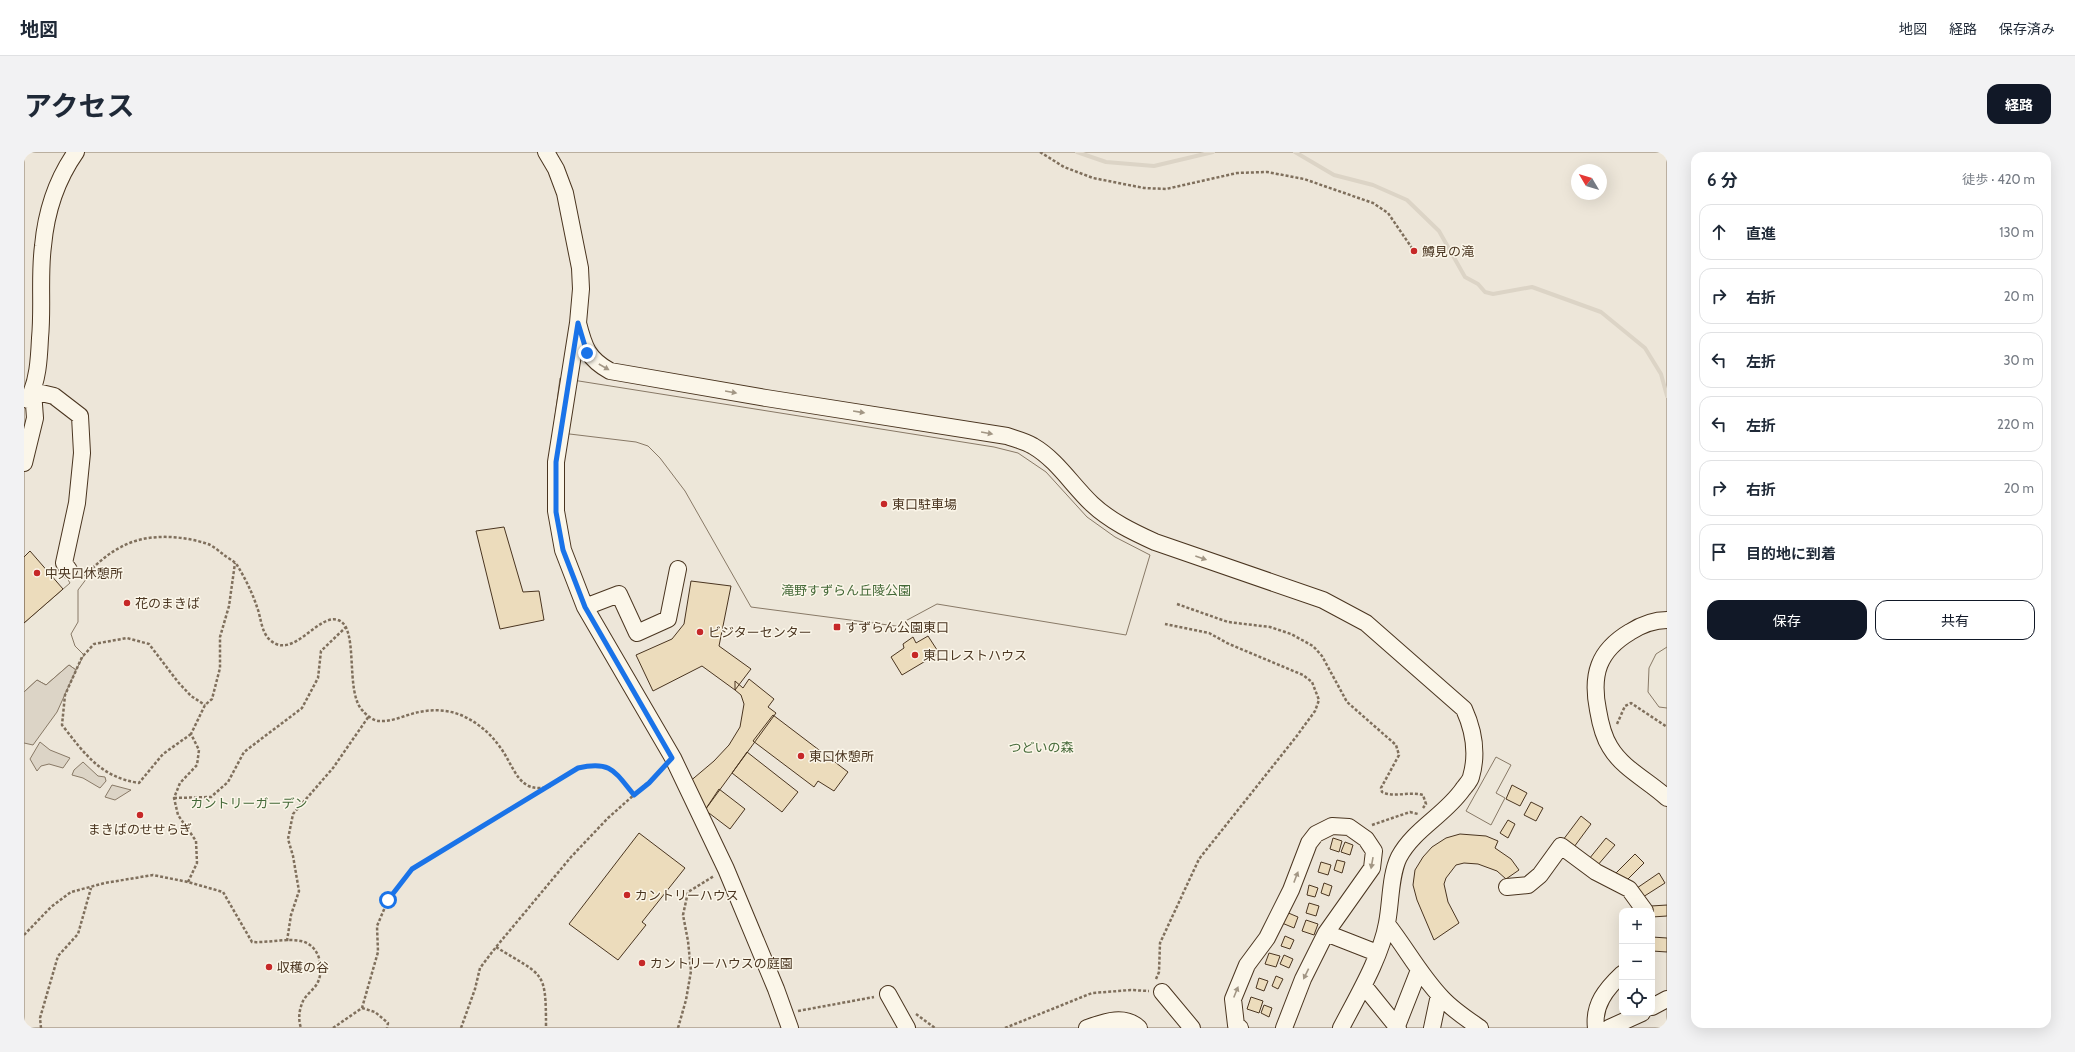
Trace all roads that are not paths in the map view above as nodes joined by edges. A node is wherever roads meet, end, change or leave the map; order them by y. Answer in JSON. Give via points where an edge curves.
{"nodes":[{"id":1,"x":76,"y":152,"type":"edge"},
{"id":2,"x":546,"y":152,"type":"edge"},
{"id":3,"x":578,"y":323,"type":"junction"},
{"id":4,"x":33,"y":391,"type":"junction"},
{"id":5,"x":24,"y":406,"type":"edge"},
{"id":6,"x":24,"y":463,"type":"edge"},
{"id":7,"x":678,"y":569,"type":"dead end"},
{"id":8,"x":69,"y":570,"type":"dead end"},
{"id":9,"x":585,"y":607,"type":"junction"},
{"id":10,"x":1667,"y":620,"type":"edge"},
{"id":11,"x":1667,"y":798,"type":"edge"},
{"id":12,"x":1507,"y":887,"type":"dead end"},
{"id":13,"x":1643,"y":908,"type":"edge"},
{"id":14,"x":1387,"y":924,"type":"junction"},
{"id":15,"x":1326,"y":933,"type":"junction"},
{"id":16,"x":1377,"y":953,"type":"junction"},
{"id":17,"x":1419,"y":970,"type":"junction"},
{"id":18,"x":1619,"y":977,"type":"edge"},
{"id":19,"x":1364,"y":986,"type":"junction"},
{"id":20,"x":1162,"y":992,"type":"road end"},
{"id":21,"x":888,"y":994,"type":"road end"},
{"id":22,"x":1439,"y":995,"type":"junction"},
{"id":23,"x":1637,"y":1020,"type":"edge"},
{"id":24,"x":787,"y":1021,"type":"edge"},
{"id":25,"x":1464,"y":1023,"type":"edge"},
{"id":26,"x":1397,"y":1027,"type":"edge"},
{"id":27,"x":908,"y":1028,"type":"edge"},
{"id":28,"x":1087,"y":1028,"type":"edge"},
{"id":29,"x":1139,"y":1028,"type":"edge"},
{"id":30,"x":1192,"y":1028,"type":"edge"},
{"id":31,"x":1240,"y":1028,"type":"edge"},
{"id":32,"x":1284,"y":1028,"type":"edge"},
{"id":33,"x":1341,"y":1028,"type":"edge"},
{"id":34,"x":1432,"y":1028,"type":"edge"},
{"id":35,"x":1480,"y":1028,"type":"edge"},
{"id":36,"x":1596,"y":1028,"type":"edge"},
{"id":37,"x":1609,"y":1028,"type":"edge"}],
"edges":[{"from":1,"to":4,"type":"street","via":[[64,170],[51,205],[43,246],[41,329],[38,368]]},
{"from":2,"to":3,"type":"street","via":[[566,193],[572,221],[580,268]]},
{"from":3,"to":9,"type":"street","via":[[556,462],[556,512],[563,550]]},
{"from":3,"to":14,"type":"street","one_way":true,"via":[[587,353],[610,371],[1007,436],[1024,442],[1043,453],[1108,517],[1155,542],[1323,600],[1366,623],[1464,709],[1472,727],[1476,758],[1471,779],[1454,803],[1414,836],[1399,858],[1389,901]]},
{"from":4,"to":5,"type":"street"},
{"from":4,"to":6,"type":"street","via":[[35,418]]},
{"from":4,"to":8,"type":"street","via":[[54,396],[80,416],[82,453],[77,503],[64,563]]},
{"from":7,"to":9,"type":"street","via":[[668,619],[637,633],[619,594]]},
{"from":9,"to":24,"type":"street","via":[[672,758],[726,869]]},
{"from":10,"to":11,"type":"street","via":[[1658,620],[1635,629],[1619,639],[1605,653],[1597,670],[1594,687],[1600,724],[1608,742],[1620,759]]},
{"from":12,"to":13,"type":"street","via":[[1528,884],[1540,875],[1561,846],[1596,872],[1629,889]]},
{"from":14,"to":16,"type":"street"},
{"from":14,"to":17,"type":"street","via":[[1402,942]]},
{"from":15,"to":16,"type":"street"},
{"from":31,"to":15,"type":"street","one_way":true,"via":[[1236,1025],[1233,999],[1247,965],[1267,938],[1292,890],[1309,843],[1316,834],[1332,826],[1349,827],[1366,839],[1374,851],[1372,868]]},
{"from":15,"to":32,"type":"street","one_way":true},
{"from":16,"to":19,"type":"street"},
{"from":17,"to":22,"type":"street"},
{"from":17,"to":26,"type":"street"},
{"from":18,"to":36,"type":"street","via":[[1605,991],[1595,1018]]},
{"from":19,"to":26,"type":"street"},
{"from":19,"to":33,"type":"street"},
{"from":20,"to":30,"type":"street"},
{"from":21,"to":27,"type":"street"},
{"from":22,"to":25,"type":"street"},
{"from":22,"to":34,"type":"street"},
{"from":23,"to":37,"type":"street"},
{"from":25,"to":35,"type":"street"},
{"from":28,"to":29,"type":"street","via":[[1121,1019]]}]}
